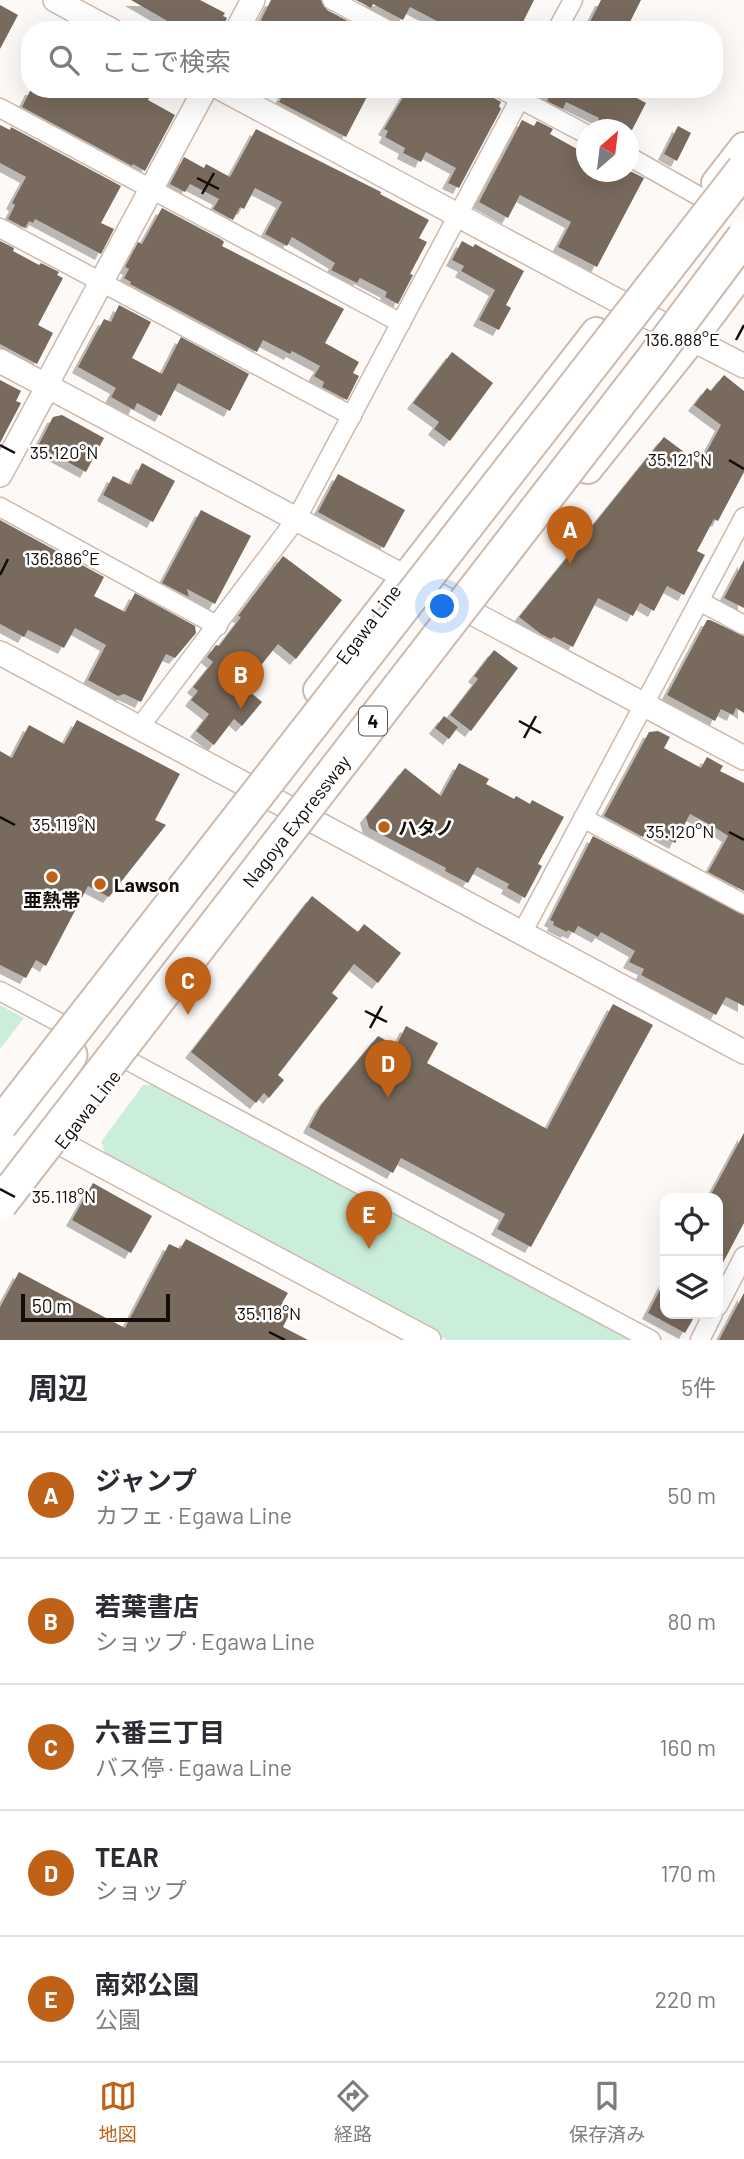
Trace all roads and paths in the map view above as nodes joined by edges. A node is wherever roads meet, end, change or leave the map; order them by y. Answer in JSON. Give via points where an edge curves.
{"nodes":[{"id":1,"x":55,"y":0,"type":"edge"},
{"id":2,"x":253,"y":0,"type":"edge"},
{"id":3,"x":332,"y":0,"type":"edge"},
{"id":4,"x":573,"y":0,"type":"edge"},
{"id":5,"x":94,"y":21,"type":"edge"},
{"id":6,"x":242,"y":21,"type":"edge"},
{"id":7,"x":371,"y":21,"type":"edge"},
{"id":8,"x":562,"y":21,"type":"edge"},
{"id":9,"x":200,"y":98,"type":"edge"},
{"id":10,"x":239,"y":98,"type":"edge"},
{"id":11,"x":521,"y":98,"type":"edge"},
{"id":12,"x":529,"y":98,"type":"edge"},
{"id":13,"x":0,"y":108,"type":"edge"},
{"id":14,"x":576,"y":128,"type":"edge"},
{"id":15,"x":744,"y":147,"type":"edge"},
{"id":16,"x":639,"y":162,"type":"edge"},
{"id":17,"x":744,"y":169,"type":"edge"},
{"id":18,"x":151,"y":189,"type":"junction"},
{"id":19,"x":704,"y":200,"type":"junction"},
{"id":20,"x":744,"y":204,"type":"edge"},
{"id":21,"x":459,"y":215,"type":"junction"},
{"id":22,"x":0,"y":228,"type":"edge"},
{"id":23,"x":744,"y":237,"type":"edge"},
{"id":24,"x":744,"y":270,"type":"edge"},
{"id":25,"x":101,"y":282,"type":"junction"},
{"id":26,"x":620,"y":302,"type":"junction"},
{"id":27,"x":401,"y":323,"type":"junction"},
{"id":28,"x":693,"y":338,"type":"junction"},
{"id":29,"x":0,"y":361,"type":"edge"},
{"id":30,"x":744,"y":366,"type":"edge"},
{"id":31,"x":47,"y":386,"type":"junction"},
{"id":32,"x":352,"y":416,"type":"junction"},
{"id":33,"x":0,"y":475,"type":"edge"},
{"id":34,"x":0,"y":507,"type":"edge"},
{"id":35,"x":744,"y":517,"type":"edge"},
{"id":36,"x":297,"y":518,"type":"junction"},
{"id":37,"x":404,"y":577,"type":"junction"},
{"id":38,"x":699,"y":601,"type":"junction"},
{"id":39,"x":472,"y":613,"type":"junction"},
{"id":40,"x":218,"y":625,"type":"junction"},
{"id":41,"x":744,"y":625,"type":"edge"},
{"id":42,"x":0,"y":653,"type":"edge"},
{"id":43,"x":644,"y":704,"type":"junction"},
{"id":44,"x":139,"y":728,"type":"junction"},
{"id":45,"x":744,"y":758,"type":"edge"},
{"id":46,"x":245,"y":785,"type":"junction"},
{"id":47,"x":583,"y":818,"type":"junction"},
{"id":48,"x":311,"y":819,"type":"junction"},
{"id":49,"x":744,"y":904,"type":"edge"},
{"id":50,"x":522,"y":933,"type":"junction"},
{"id":51,"x":111,"y":963,"type":"junction"},
{"id":52,"x":0,"y":991,"type":"edge"},
{"id":53,"x":64,"y":1026,"type":"junction"},
{"id":54,"x":129,"y":1046,"type":"junction"},
{"id":55,"x":744,"y":1052,"type":"edge"},
{"id":56,"x":0,"y":1108,"type":"edge"},
{"id":57,"x":0,"y":1125,"type":"edge"},
{"id":58,"x":61,"y":1143,"type":"junction"},
{"id":59,"x":0,"y":1164,"type":"edge"},
{"id":60,"x":0,"y":1205,"type":"edge"},
{"id":61,"x":0,"y":1221,"type":"edge"},
{"id":62,"x":744,"y":1256,"type":"edge"},
{"id":63,"x":723,"y":1296,"type":"edge"},
{"id":64,"x":710,"y":1319,"type":"edge"},
{"id":65,"x":429,"y":1340,"type":"edge"},
{"id":66,"x":651,"y":1340,"type":"edge"},
{"id":67,"x":699,"y":1340,"type":"edge"}],
"edges":[{"from":1,"to":5,"type":"street"},
{"from":2,"to":6,"type":"street"},
{"from":3,"to":7,"type":"street"},
{"from":4,"to":8,"type":"street"},
{"from":9,"to":18,"type":"street"},
{"from":10,"to":21,"type":"street"},
{"from":11,"to":21,"type":"street"},
{"from":12,"to":14,"type":"street"},
{"from":13,"to":18,"type":"street"},
{"from":15,"to":19,"type":"main road","name":"Egawa Line"},
{"from":16,"to":19,"type":"street"},
{"from":17,"to":57,"type":"highway","number":"4","bridge":true},
{"from":18,"to":25,"type":"street"},
{"from":18,"to":27,"type":"street"},
{"from":19,"to":26,"type":"main road","name":"Egawa Line"},
{"from":20,"to":54,"type":"highway","via":[[398,651],[132,1006]]},
{"from":21,"to":26,"type":"street"},
{"from":21,"to":27,"type":"street"},
{"from":22,"to":25,"type":"street"},
{"from":23,"to":54,"type":"highway","name":"Nagoya Expressway","number":"4","bridge":true},
{"from":24,"to":28,"type":"main road","name":"Egawa Line"},
{"from":25,"to":31,"type":"street"},
{"from":25,"to":32,"type":"street"},
{"from":26,"to":28,"type":"street"},
{"from":26,"to":37,"type":"main road","name":"Egawa Line"},
{"from":27,"to":32,"type":"street"},
{"from":28,"to":30,"type":"street"},
{"from":28,"to":39,"type":"main road","name":"Egawa Line"},
{"from":29,"to":31,"type":"street"},
{"from":31,"to":33,"type":"street"},
{"from":31,"to":36,"type":"street"},
{"from":32,"to":36,"type":"street"},
{"from":34,"to":40,"type":"street"},
{"from":35,"to":38,"type":"street"},
{"from":36,"to":37,"type":"street"},
{"from":36,"to":40,"type":"street"},
{"from":37,"to":39,"type":"street"},
{"from":37,"to":46,"type":"main road","name":"Egawa Line"},
{"from":38,"to":41,"type":"street"},
{"from":38,"to":43,"type":"street"},
{"from":39,"to":43,"type":"street"},
{"from":39,"to":48,"type":"main road","name":"Egawa Line"},
{"from":40,"to":44,"type":"street"},
{"from":42,"to":44,"type":"street"},
{"from":43,"to":45,"type":"street"},
{"from":43,"to":47,"type":"street"},
{"from":44,"to":46,"type":"street"},
{"from":46,"to":48,"type":"street"},
{"from":46,"to":51,"type":"main road","name":"Egawa Line"},
{"from":47,"to":49,"type":"street"},
{"from":47,"to":50,"type":"street"},
{"from":48,"to":50,"type":"street"},
{"from":48,"to":54,"type":"main road","name":"Egawa Line"},
{"from":50,"to":55,"type":"street"},
{"from":51,"to":53,"type":"main road","name":"Egawa Line"},
{"from":51,"to":59,"type":"highway","via":[[79,1042]]},
{"from":52,"to":53,"type":"street"},
{"from":53,"to":56,"type":"main road","name":"Egawa Line"},
{"from":54,"to":58,"type":"main road","name":"Egawa Line"},
{"from":54,"to":60,"type":"highway","name":"Nagoya Expressway","number":"4","bridge":true},
{"from":54,"to":66,"type":"street"},
{"from":58,"to":61,"type":"main road","name":"Egawa Line"},
{"from":58,"to":65,"type":"street"},
{"from":62,"to":63,"type":"street"},
{"from":64,"to":67,"type":"street"}]}
